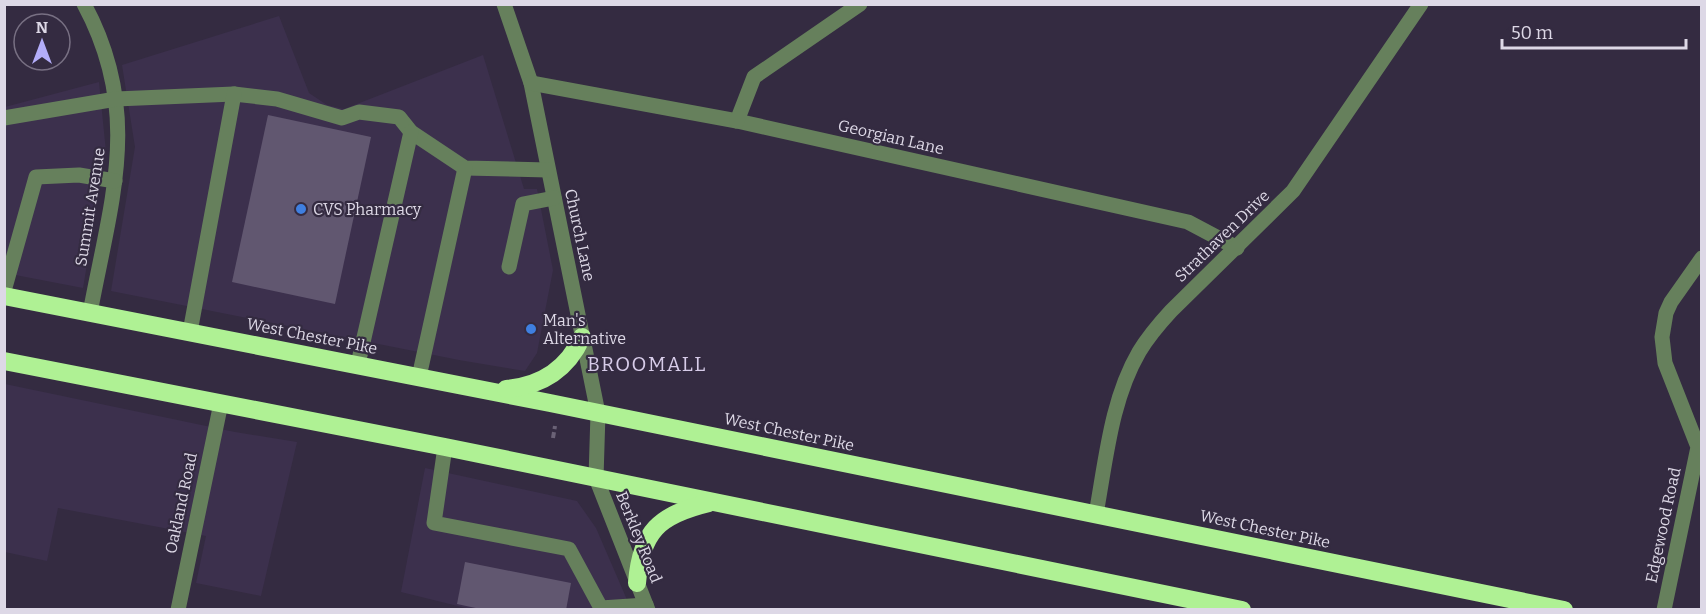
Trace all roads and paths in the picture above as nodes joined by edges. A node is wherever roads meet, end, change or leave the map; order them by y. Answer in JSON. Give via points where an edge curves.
{"nodes":[{"id":1,"x":84,"y":4,"type":"edge"},
{"id":2,"x":504,"y":4,"type":"edge"},
{"id":3,"x":860,"y":4,"type":"edge"},
{"id":4,"x":1421,"y":4,"type":"edge"},
{"id":5,"x":531,"y":83,"type":"junction"},
{"id":6,"x":234,"y":94,"type":"junction"},
{"id":7,"x":116,"y":99,"type":"junction"},
{"id":8,"x":4,"y":118,"type":"edge"},
{"id":9,"x":737,"y":121,"type":"junction"},
{"id":10,"x":411,"y":132,"type":"junction"},
{"id":11,"x":465,"y":168,"type":"junction"},
{"id":12,"x":548,"y":170,"type":"junction"},
{"id":13,"x":115,"y":181,"type":"junction"},
{"id":14,"x":554,"y":198,"type":"junction"},
{"id":15,"x":1237,"y":248,"type":"junction"},
{"id":16,"x":1701,"y":258,"type":"edge"},
{"id":17,"x":509,"y":267,"type":"dead end"},
{"id":18,"x":4,"y":291,"type":"edge"},
{"id":19,"x":4,"y":296,"type":"edge"},
{"id":20,"x":90,"y":313,"type":"junction"},
{"id":21,"x":190,"y":332,"type":"junction"},
{"id":22,"x":582,"y":337,"type":"junction"},
{"id":23,"x":4,"y":361,"type":"edge"},
{"id":24,"x":358,"y":364,"type":"junction"},
{"id":25,"x":419,"y":377,"type":"junction"},
{"id":26,"x":486,"y":390,"type":"junction"},
{"id":27,"x":220,"y":403,"type":"junction"},
{"id":28,"x":598,"y":413,"type":"junction"},
{"id":29,"x":555,"y":426,"type":"dead end"},
{"id":30,"x":553,"y":438,"type":"dead end"},
{"id":31,"x":445,"y":447,"type":"junction"},
{"id":32,"x":1700,"y":447,"type":"edge"},
{"id":33,"x":596,"y":478,"type":"junction"},
{"id":34,"x":713,"y":502,"type":"junction"},
{"id":35,"x":1096,"y":514,"type":"junction"},
{"id":36,"x":637,"y":583,"type":"junction"},
{"id":37,"x":647,"y":607,"type":"edge"},
{"id":38,"x":178,"y":609,"type":"edge"},
{"id":39,"x":1242,"y":609,"type":"edge"},
{"id":40,"x":1564,"y":609,"type":"edge"},
{"id":41,"x":1664,"y":609,"type":"edge"}],
"edges":[{"from":1,"to":7,"type":"street","name":"Summit Avenue","via":[[103,46]]},
{"from":2,"to":5,"type":"street","name":"Church Lane"},
{"from":3,"to":9,"type":"street","via":[[754,77]]},
{"from":4,"to":15,"type":"street","name":"Strathaven Drive","via":[[1293,191]]},
{"from":5,"to":9,"type":"street","name":"Georgian Lane"},
{"from":5,"to":12,"type":"street","name":"Church Lane"},
{"from":6,"to":7,"type":"street"},
{"from":6,"to":10,"type":"street","via":[[277,99],[342,118],[359,112],[399,117]]},
{"from":6,"to":21,"type":"street"},
{"from":7,"to":8,"type":"street"},
{"from":7,"to":13,"type":"street","name":"Summit Avenue","via":[[119,128]]},
{"from":9,"to":15,"type":"street","name":"Georgian Lane","via":[[1188,222]]},
{"from":10,"to":11,"type":"street"},
{"from":10,"to":24,"type":"street"},
{"from":11,"to":12,"type":"street"},
{"from":11,"to":25,"type":"street"},
{"from":12,"to":14,"type":"street","name":"Church Lane"},
{"from":13,"to":18,"type":"street","via":[[79,175],[36,177]]},
{"from":13,"to":20,"type":"street","name":"Summit Avenue"},
{"from":14,"to":17,"type":"street","via":[[523,204]]},
{"from":14,"to":22,"type":"street","name":"Church Lane"},
{"from":15,"to":35,"type":"street","name":"Strathaven Drive","via":[[1171,311],[1139,353],[1117,405]]},
{"from":16,"to":32,"type":"street","name":"Edgewood Road","via":[[1671,302],[1662,337],[1665,363]]},
{"from":19,"to":20,"type":"highway","name":"West Chester Pike"},
{"from":20,"to":21,"type":"highway","name":"West Chester Pike"},
{"from":21,"to":24,"type":"highway","name":"West Chester Pike"},
{"from":22,"to":26,"type":"highway","via":[[575,352],[554,374],[529,386]]},
{"from":22,"to":28,"type":"street","name":"Church Lane"},
{"from":23,"to":27,"type":"highway"},
{"from":24,"to":25,"type":"highway","name":"West Chester Pike"},
{"from":25,"to":26,"type":"highway","name":"West Chester Pike"},
{"from":26,"to":28,"type":"highway","name":"West Chester Pike"},
{"from":27,"to":31,"type":"highway"},
{"from":27,"to":38,"type":"street","name":"Oakland Road"},
{"from":28,"to":33,"type":"street","name":"Church Lane"},
{"from":28,"to":35,"type":"highway","name":"West Chester Pike"},
{"from":29,"to":30,"type":"path"},
{"from":31,"to":33,"type":"highway"},
{"from":31,"to":37,"type":"street","via":[[434,523],[569,549],[601,608]]},
{"from":32,"to":41,"type":"street","name":"Edgewood Road"},
{"from":33,"to":34,"type":"highway"},
{"from":33,"to":36,"type":"street","name":"Berkley Road"},
{"from":34,"to":36,"type":"highway","via":[[686,508],[659,525],[642,549]]},
{"from":34,"to":39,"type":"highway"},
{"from":35,"to":40,"type":"highway","name":"West Chester Pike"},
{"from":36,"to":37,"type":"street","name":"Berkley Road"}]}
